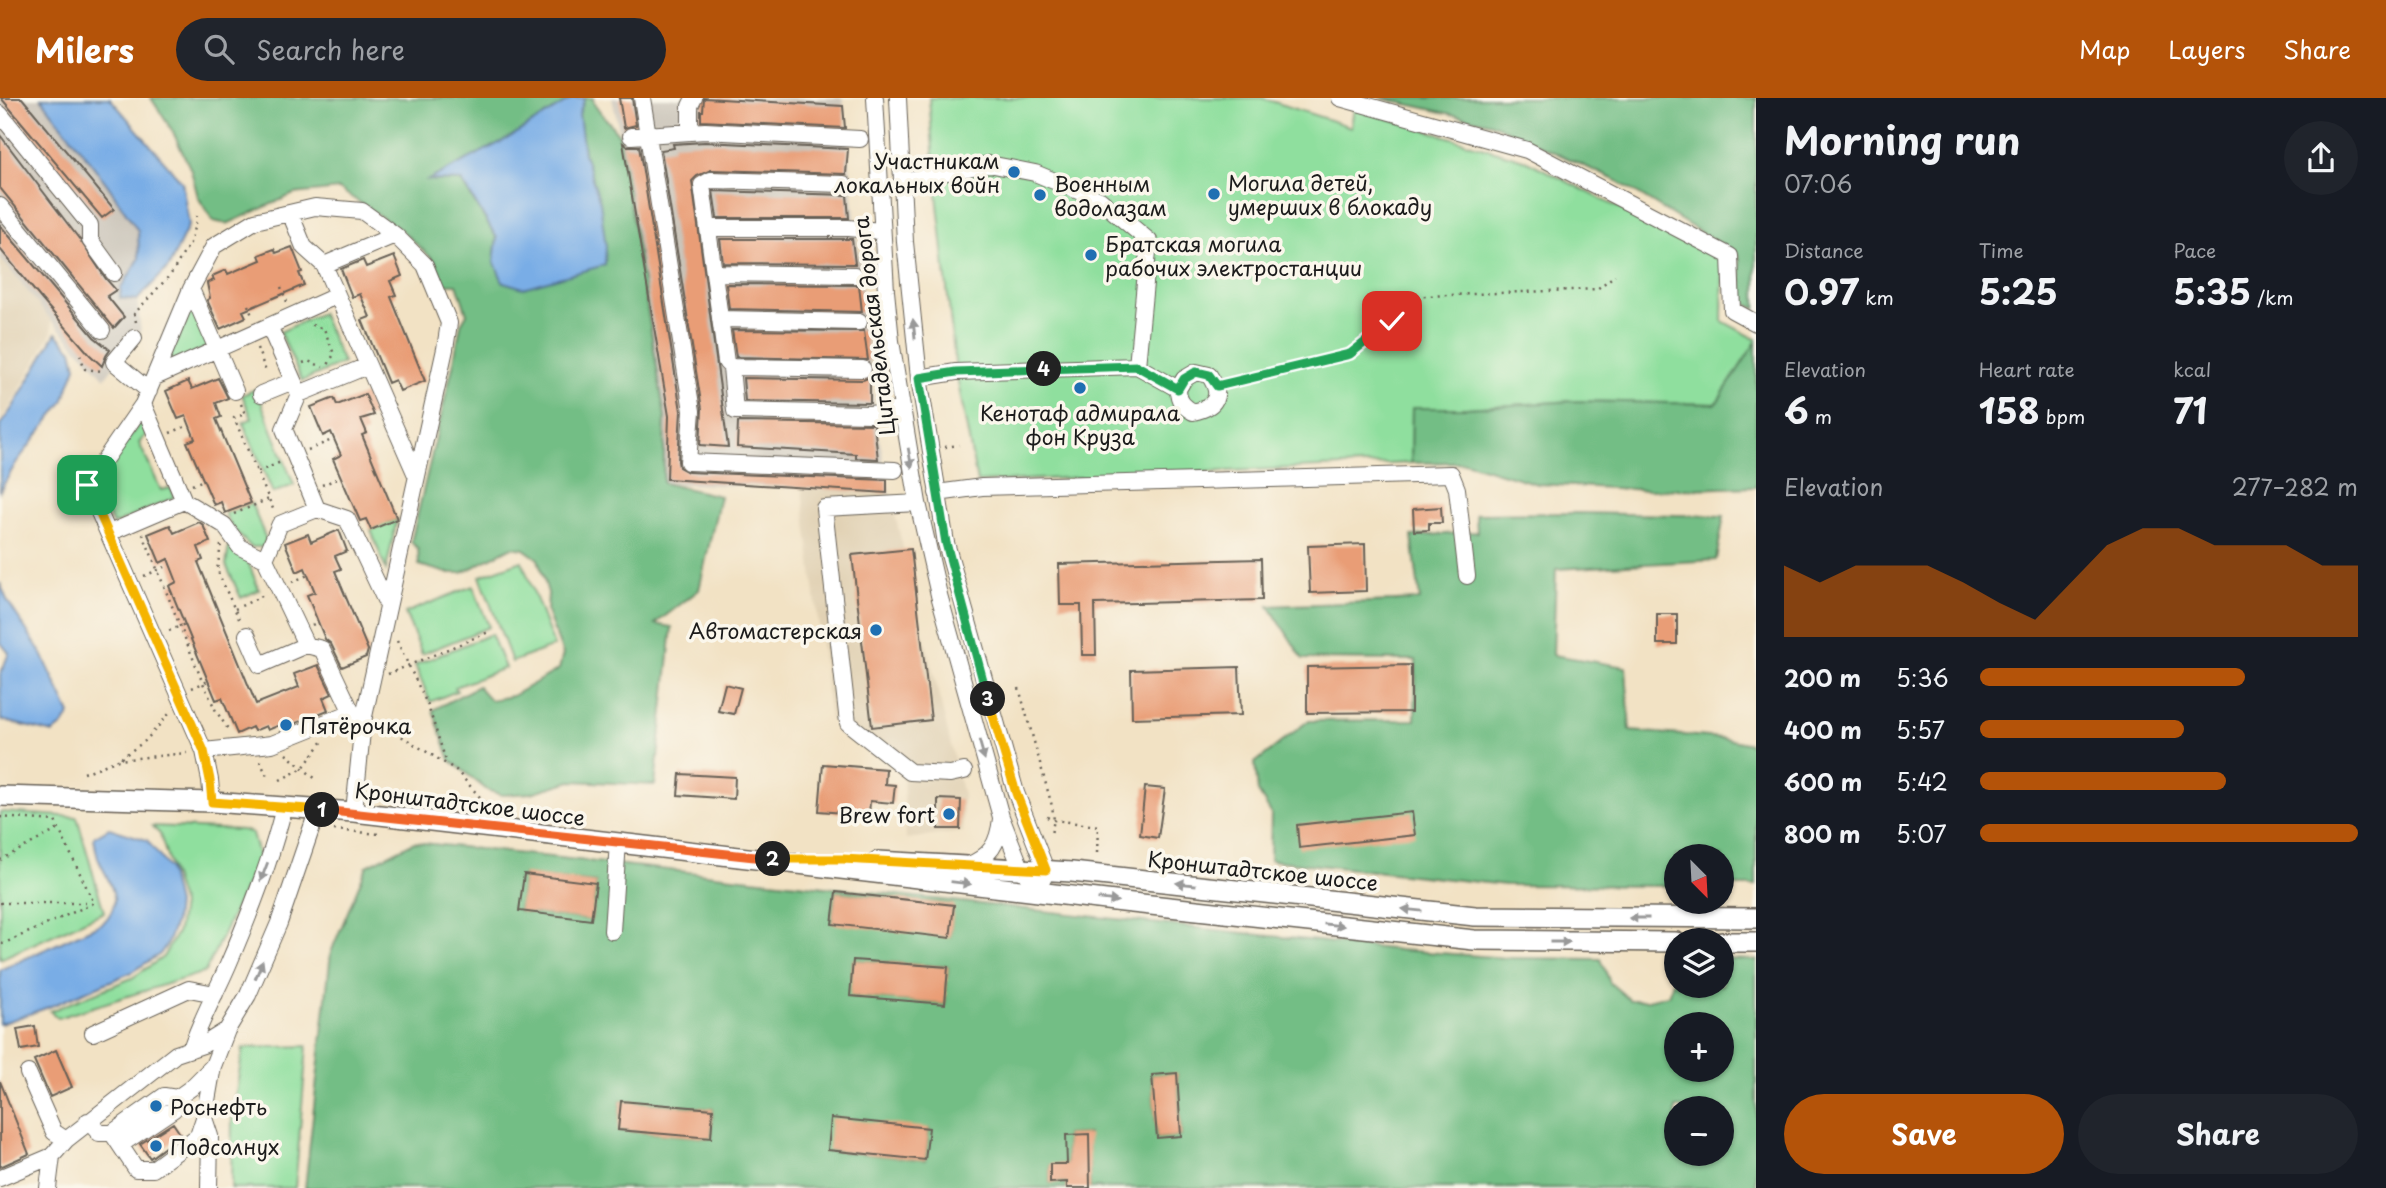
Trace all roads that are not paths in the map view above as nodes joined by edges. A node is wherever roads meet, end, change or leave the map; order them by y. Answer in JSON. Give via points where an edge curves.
{"nodes":[{"id":1,"x":642,"y":98,"type":"edge"},
{"id":2,"x":694,"y":98,"type":"edge"},
{"id":3,"x":875,"y":98,"type":"edge"},
{"id":4,"x":898,"y":98,"type":"edge"},
{"id":5,"x":1340,"y":98,"type":"edge"},
{"id":6,"x":0,"y":114,"type":"edge"},
{"id":7,"x":690,"y":131,"type":"junction"},
{"id":8,"x":639,"y":135,"type":"junction"},
{"id":9,"x":860,"y":139,"type":"dead end"},
{"id":10,"x":902,"y":181,"type":"junction"},
{"id":11,"x":844,"y":184,"type":"dead end"},
{"id":12,"x":0,"y":206,"type":"edge"},
{"id":13,"x":290,"y":213,"type":"junction"},
{"id":14,"x":708,"y":228,"type":"junction"},
{"id":15,"x":881,"y":231,"type":"junction"},
{"id":16,"x":395,"y":235,"type":"junction"},
{"id":17,"x":324,"y":265,"type":"junction"},
{"id":18,"x":114,"y":273,"type":"dead end"},
{"id":19,"x":714,"y":273,"type":"junction"},
{"id":20,"x":855,"y":275,"type":"dead end"},
{"id":21,"x":191,"y":289,"type":"junction"},
{"id":22,"x":337,"y":296,"type":"junction"},
{"id":23,"x":720,"y":319,"type":"junction"},
{"id":24,"x":859,"y":322,"type":"dead end"},
{"id":25,"x":1756,"y":323,"type":"edge"},
{"id":26,"x":267,"y":327,"type":"junction"},
{"id":27,"x":102,"y":330,"type":"dead end"},
{"id":28,"x":134,"y":338,"type":"road end"},
{"id":29,"x":217,"y":349,"type":"junction"},
{"id":30,"x":367,"y":366,"type":"junction"},
{"id":31,"x":1137,"y":366,"type":"junction"},
{"id":32,"x":731,"y":367,"type":"junction"},
{"id":33,"x":863,"y":369,"type":"dead end"},
{"id":34,"x":919,"y":378,"type":"junction"},
{"id":35,"x":296,"y":388,"type":"junction"},
{"id":36,"x":1178,"y":389,"type":"junction"},
{"id":37,"x":149,"y":391,"type":"junction"},
{"id":38,"x":236,"y":391,"type":"road end"},
{"id":39,"x":261,"y":394,"type":"dead end"},
{"id":40,"x":902,"y":410,"type":"junction"},
{"id":41,"x":895,"y":470,"type":"dead end"},
{"id":42,"x":416,"y":475,"type":"junction"},
{"id":43,"x":937,"y":494,"type":"junction"},
{"id":44,"x":184,"y":501,"type":"junction"},
{"id":45,"x":918,"y":503,"type":"junction"},
{"id":46,"x":317,"y":509,"type":"junction"},
{"id":47,"x":109,"y":533,"type":"junction"},
{"id":48,"x":265,"y":559,"type":"junction"},
{"id":49,"x":1467,"y":576,"type":"dead end"},
{"id":50,"x":387,"y":604,"type":"junction"},
{"id":51,"x":247,"y":635,"type":"road end"},
{"id":52,"x":306,"y":645,"type":"junction"},
{"id":53,"x":359,"y":722,"type":"junction"},
{"id":54,"x":204,"y":751,"type":"junction"},
{"id":55,"x":964,"y":771,"type":"dead end"},
{"id":56,"x":0,"y":796,"type":"edge"},
{"id":57,"x":212,"y":802,"type":"junction"},
{"id":58,"x":284,"y":807,"type":"junction"},
{"id":59,"x":318,"y":809,"type":"junction"},
{"id":60,"x":354,"y":812,"type":"junction"},
{"id":61,"x":1001,"y":817,"type":"junction"},
{"id":62,"x":618,"y":842,"type":"junction"},
{"id":63,"x":765,"y":859,"type":"junction"},
{"id":64,"x":967,"y":866,"type":"junction"},
{"id":65,"x":1021,"y":868,"type":"junction"},
{"id":66,"x":1046,"y":870,"type":"junction"},
{"id":67,"x":1040,"y":892,"type":"junction"},
{"id":68,"x":1756,"y":918,"type":"edge"},
{"id":69,"x":612,"y":932,"type":"dead end"},
{"id":70,"x":1664,"y":942,"type":"edge"},
{"id":71,"x":1734,"y":942,"type":"edge"},
{"id":72,"x":1756,"y":942,"type":"edge"},
{"id":73,"x":215,"y":994,"type":"junction"},
{"id":74,"x":227,"y":1030,"type":"junction"},
{"id":75,"x":93,"y":1032,"type":"dead end"},
{"id":76,"x":191,"y":1049,"type":"junction"},
{"id":77,"x":213,"y":1066,"type":"junction"},
{"id":78,"x":28,"y":1073,"type":"dead end"},
{"id":79,"x":204,"y":1118,"type":"junction"},
{"id":80,"x":88,"y":1121,"type":"junction"},
{"id":81,"x":116,"y":1139,"type":"junction"},
{"id":82,"x":65,"y":1140,"type":"junction"},
{"id":83,"x":52,"y":1156,"type":"junction"},
{"id":84,"x":0,"y":1178,"type":"edge"},
{"id":85,"x":48,"y":1188,"type":"edge"},
{"id":86,"x":209,"y":1188,"type":"edge"}],
"edges":[{"from":1,"to":8,"type":"street"},
{"from":2,"to":7,"type":"street"},
{"from":3,"to":15,"type":"street","name":"Цитадельская дорога"},
{"from":4,"to":10,"type":"street","name":"Цитадельская дорога"},
{"from":5,"to":25,"type":"street","via":[[1527,150],[1730,256],[1732,310]]},
{"from":6,"to":18,"type":"street","via":[[90,225],[90,240]]},
{"from":7,"to":8,"type":"street"},
{"from":7,"to":9,"type":"street"},
{"from":8,"to":41,"type":"street","via":[[692,411],[688,462]]},
{"from":10,"to":31,"type":"street","via":[[989,164],[1035,173],[1100,200],[1149,241]]},
{"from":34,"to":10,"type":"street","name":"Цитадельская дорога","one_way":true},
{"from":11,"to":14,"type":"street","via":[[710,180],[702,185]]},
{"from":12,"to":27,"type":"street"},
{"from":13,"to":16,"type":"street","via":[[315,207],[362,211]]},
{"from":13,"to":17,"type":"street","via":[[304,247]]},
{"from":13,"to":21,"type":"street","via":[[255,222],[214,246]]},
{"from":14,"to":15,"type":"street"},
{"from":14,"to":19,"type":"street"},
{"from":15,"to":40,"type":"street","name":"Цитадельская дорога"},
{"from":16,"to":17,"type":"street"},
{"from":16,"to":42,"type":"street","via":[[425,265],[449,323]]},
{"from":17,"to":22,"type":"street"},
{"from":19,"to":20,"type":"street"},
{"from":19,"to":23,"type":"street"},
{"from":21,"to":29,"type":"street"},
{"from":21,"to":37,"type":"street"},
{"from":22,"to":26,"type":"street"},
{"from":22,"to":30,"type":"street"},
{"from":23,"to":24,"type":"street"},
{"from":23,"to":32,"type":"street","via":[[726,362]]},
{"from":26,"to":29,"type":"street"},
{"from":26,"to":35,"type":"street"},
{"from":28,"to":37,"type":"street","via":[[114,362]]},
{"from":29,"to":37,"type":"street"},
{"from":29,"to":38,"type":"street"},
{"from":30,"to":35,"type":"street"},
{"from":30,"to":42,"type":"street"},
{"from":31,"to":34,"type":"street","via":[[956,372]]},
{"from":31,"to":36,"type":"street"},
{"from":32,"to":33,"type":"street"},
{"from":32,"to":40,"type":"street","via":[[736,411],[870,414]]},
{"from":34,"to":43,"type":"street","name":"Цитадельская дорога"},
{"from":35,"to":39,"type":"street"},
{"from":35,"to":46,"type":"street","via":[[284,429]]},
{"from":36,"to":36,"type":"street","via":[[1182,405],[1193,412],[1207,409],[1216,399],[1217,386],[1209,375],[1196,372]]},
{"from":37,"to":44,"type":"street","via":[[158,439]]},
{"from":37,"to":47,"type":"street","via":[[87,485]]},
{"from":40,"to":45,"type":"street","name":"Цитадельская дорога","one_way":true},
{"from":42,"to":50,"type":"street"},
{"from":43,"to":49,"type":"street","via":[[982,487],[1451,474],[1457,489]]},
{"from":43,"to":66,"type":"street","name":"Цитадельская дорога","via":[[988,699],[1016,793]]},
{"from":44,"to":47,"type":"street"},
{"from":44,"to":48,"type":"street","via":[[221,523],[240,547]]},
{"from":45,"to":55,"type":"street","via":[[824,508],[848,723],[910,772]]},
{"from":45,"to":61,"type":"street","name":"Цитадельская дорога","one_way":true},
{"from":46,"to":48,"type":"street","via":[[280,524]]},
{"from":46,"to":50,"type":"street","via":[[347,519]]},
{"from":47,"to":54,"type":"street"},
{"from":48,"to":52,"type":"street"},
{"from":50,"to":53,"type":"street"},
{"from":51,"to":52,"type":"street","via":[[260,665]]},
{"from":52,"to":53,"type":"street","via":[[321,649]]},
{"from":53,"to":54,"type":"street","via":[[272,744]]},
{"from":53,"to":60,"type":"street"},
{"from":54,"to":57,"type":"street"},
{"from":56,"to":57,"type":"main road","name":"Кронштадтское шоссе"},
{"from":57,"to":58,"type":"main road","name":"Кронштадтское шоссе"},
{"from":58,"to":59,"type":"main road","name":"Кронштадтское шоссе"},
{"from":58,"to":73,"type":"street","one_way":true,"via":[[275,844]]},
{"from":59,"to":60,"type":"main road","name":"Кронштадтское шоссе"},
{"from":74,"to":59,"type":"street","one_way":true,"via":[[248,995],[279,923]]},
{"from":60,"to":62,"type":"main road","name":"Кронштадтское шоссе"},
{"from":61,"to":64,"type":"street","via":[[993,850]]},
{"from":61,"to":65,"type":"street","name":"Цитадельская дорога"},
{"from":62,"to":63,"type":"main road","name":"Кронштадтское шоссе"},
{"from":62,"to":69,"type":"street"},
{"from":63,"to":64,"type":"main road","name":"Кронштадтское шоссе"},
{"from":63,"to":67,"type":"main road","name":"Кронштадтское шоссе","one_way":true},
{"from":64,"to":65,"type":"main road","name":"Кронштадтское шоссе"},
{"from":65,"to":66,"type":"main road","name":"Кронштадтское шоссе"},
{"from":65,"to":67,"type":"street","name":"Цитадельская дорога"},
{"from":66,"to":67,"type":"street"},
{"from":68,"to":66,"type":"main road","name":"Кронштадтское шоссе","one_way":true,"via":[[1475,916]]},
{"from":67,"to":70,"type":"main road","name":"Кронштадтское шоссе","one_way":true,"via":[[1474,940]]},
{"from":71,"to":72,"type":"main road"},
{"from":73,"to":75,"type":"street","via":[[189,989]]},
{"from":73,"to":76,"type":"street"},
{"from":74,"to":76,"type":"street"},
{"from":74,"to":77,"type":"street"},
{"from":76,"to":80,"type":"street","via":[[176,1054]]},
{"from":77,"to":79,"type":"street"},
{"from":77,"to":81,"type":"street","via":[[177,1098],[164,1096]]},
{"from":78,"to":82,"type":"street","via":[[54,1132]]},
{"from":79,"to":81,"type":"street","via":[[198,1136],[153,1169],[136,1169]]},
{"from":79,"to":86,"type":"street","via":[[210,1136]]},
{"from":80,"to":81,"type":"street","via":[[99,1133]]},
{"from":80,"to":82,"type":"street"},
{"from":82,"to":83,"type":"street"},
{"from":83,"to":84,"type":"street"},
{"from":83,"to":85,"type":"street"}]}
